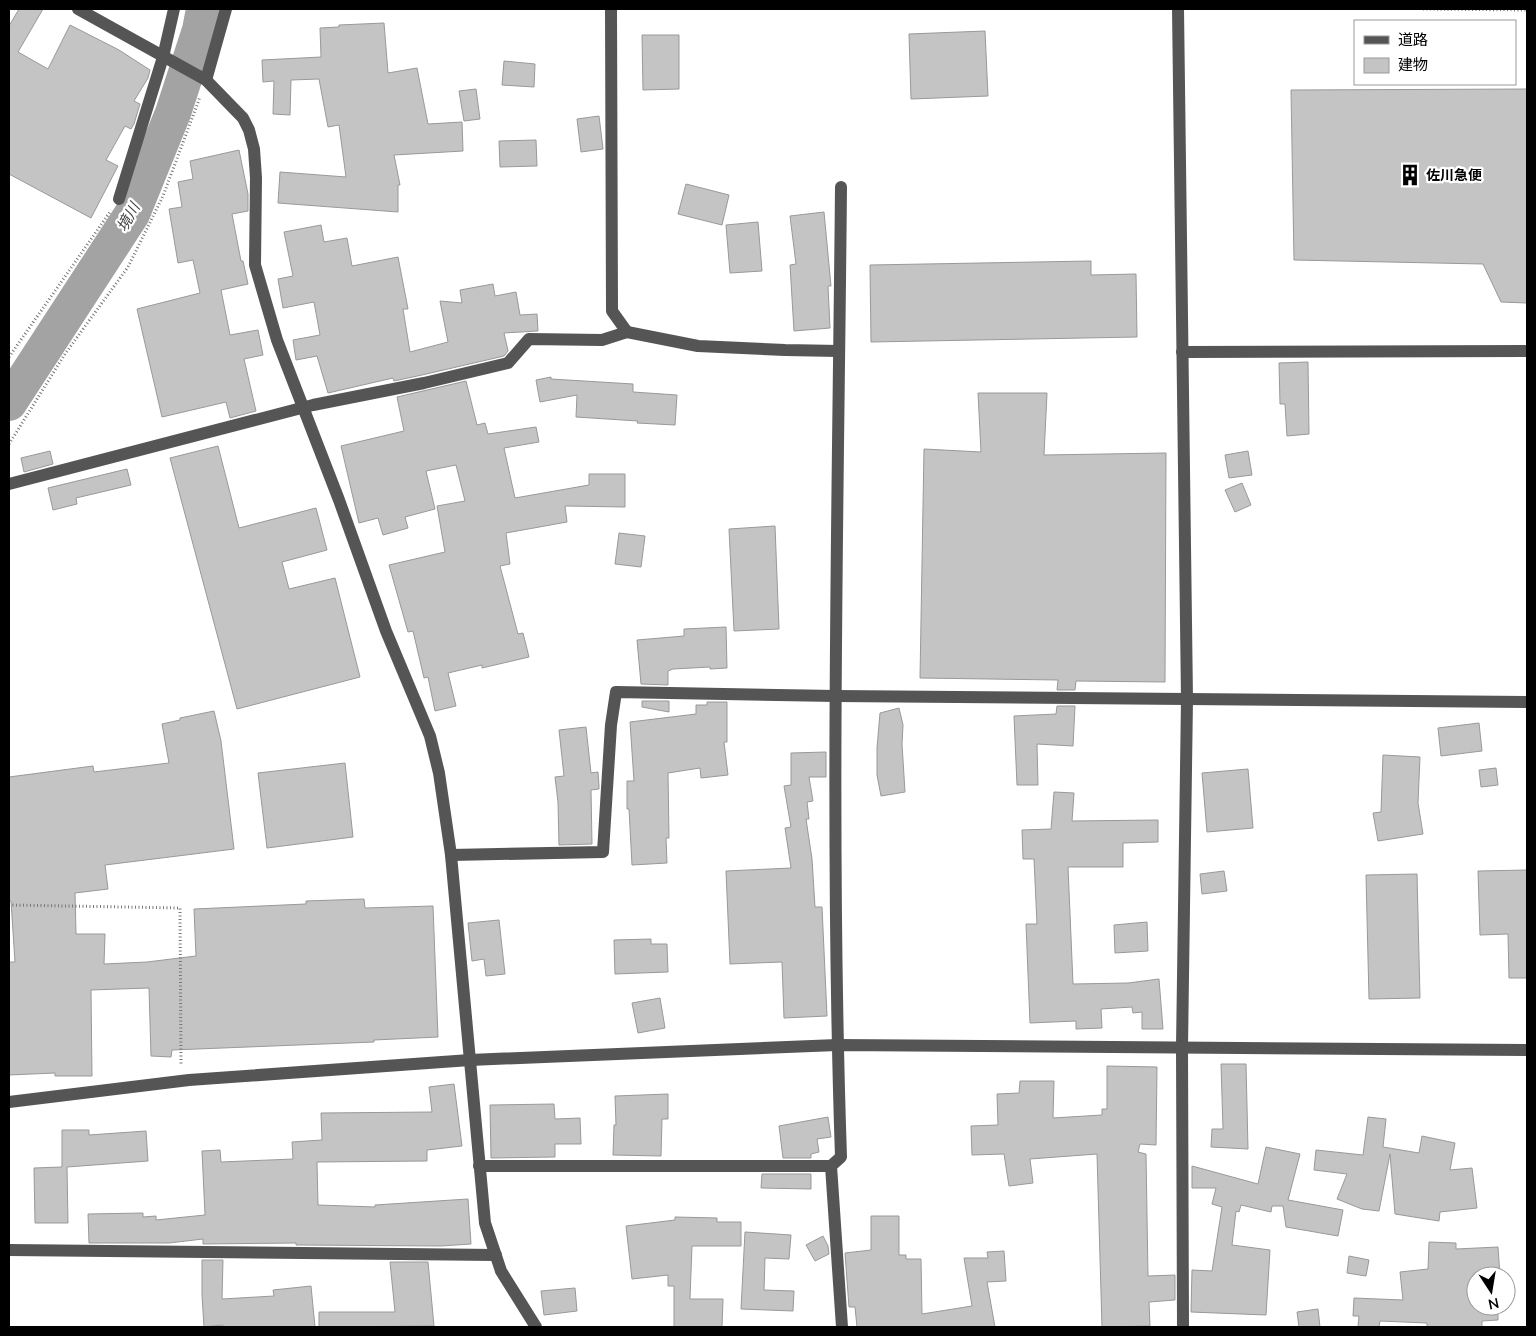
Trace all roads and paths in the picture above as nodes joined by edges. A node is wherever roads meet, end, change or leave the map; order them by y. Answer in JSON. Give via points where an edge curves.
{"nodes":[{"id":1,"x":78,"y":9,"type":"edge"},
{"id":2,"x":174,"y":9,"type":"edge"},
{"id":3,"x":226,"y":9,"type":"edge"},
{"id":4,"x":611,"y":9,"type":"edge"},
{"id":5,"x":1178,"y":9,"type":"edge"},
{"id":6,"x":1423,"y":9,"type":"edge"},
{"id":7,"x":1527,"y":10,"type":"edge"},
{"id":8,"x":167,"y":59,"type":"junction"},
{"id":9,"x":206,"y":80,"type":"junction"},
{"id":10,"x":841,"y":187,"type":"dead end"},
{"id":11,"x":119,"y":199,"type":"joint"},
{"id":12,"x":627,"y":332,"type":"junction"},
{"id":13,"x":839,"y":351,"type":"junction"},
{"id":14,"x":1527,"y":351,"type":"edge"},
{"id":15,"x":1182,"y":352,"type":"junction"},
{"id":16,"x":9,"y":357,"type":"edge"},
{"id":17,"x":304,"y":408,"type":"junction"},
{"id":18,"x":9,"y":444,"type":"edge"},
{"id":19,"x":9,"y":484,"type":"edge"},
{"id":20,"x":836,"y":696,"type":"junction"},
{"id":21,"x":1186,"y":700,"type":"junction"},
{"id":22,"x":1527,"y":702,"type":"edge"},
{"id":23,"x":451,"y":856,"type":"junction"},
{"id":24,"x":9,"y":905,"type":"edge"},
{"id":25,"x":837,"y":1045,"type":"junction"},
{"id":26,"x":1182,"y":1047,"type":"junction"},
{"id":27,"x":1527,"y":1050,"type":"edge"},
{"id":28,"x":470,"y":1060,"type":"junction"},
{"id":29,"x":181,"y":1080,"type":"junction"},
{"id":30,"x":9,"y":1102,"type":"edge"},
{"id":31,"x":479,"y":1166,"type":"junction"},
{"id":32,"x":831,"y":1166,"type":"junction"},
{"id":33,"x":9,"y":1250,"type":"edge"},
{"id":34,"x":496,"y":1255,"type":"junction"},
{"id":35,"x":536,"y":1327,"type":"edge"},
{"id":36,"x":842,"y":1327,"type":"edge"},
{"id":37,"x":1183,"y":1327,"type":"edge"}],
"edges":[{"from":1,"to":8,"type":"street"},
{"from":2,"to":8,"type":"street"},
{"from":3,"to":9,"type":"street"},
{"from":4,"to":12,"type":"street","via":[[612,311]]},
{"from":5,"to":15,"type":"street"},
{"from":6,"to":7,"type":"path"},
{"from":8,"to":9,"type":"street"},
{"from":8,"to":11,"type":"street"},
{"from":9,"to":17,"type":"street","via":[[243,118],[252,139],[256,178],[255,265],[277,340]]},
{"from":9,"to":18,"type":"path","via":[[163,196],[128,267],[65,354]]},
{"from":10,"to":13,"type":"street"},
{"from":11,"to":16,"type":"path"},
{"from":12,"to":13,"type":"street","via":[[698,346]]},
{"from":12,"to":17,"type":"street","via":[[602,340],[529,339],[508,363]]},
{"from":13,"to":20,"type":"street"},
{"from":14,"to":15,"type":"street"},
{"from":15,"to":21,"type":"street"},
{"from":17,"to":19,"type":"street"},
{"from":17,"to":23,"type":"street","via":[[386,631],[430,736]]},
{"from":20,"to":21,"type":"street"},
{"from":20,"to":23,"type":"street","via":[[616,692],[603,852]]},
{"from":20,"to":25,"type":"street"},
{"from":21,"to":22,"type":"street"},
{"from":21,"to":26,"type":"street"},
{"from":23,"to":28,"type":"street"},
{"from":24,"to":29,"type":"path","via":[[180,908]]},
{"from":25,"to":26,"type":"street"},
{"from":25,"to":28,"type":"street"},
{"from":25,"to":32,"type":"street","via":[[841,1157]]},
{"from":26,"to":27,"type":"street"},
{"from":26,"to":37,"type":"street"},
{"from":28,"to":29,"type":"street"},
{"from":28,"to":31,"type":"street"},
{"from":29,"to":30,"type":"street"},
{"from":31,"to":32,"type":"street"},
{"from":31,"to":34,"type":"street","via":[[485,1223]]},
{"from":32,"to":36,"type":"street"},
{"from":33,"to":34,"type":"street"},
{"from":34,"to":35,"type":"street","via":[[501,1271]]}]}
